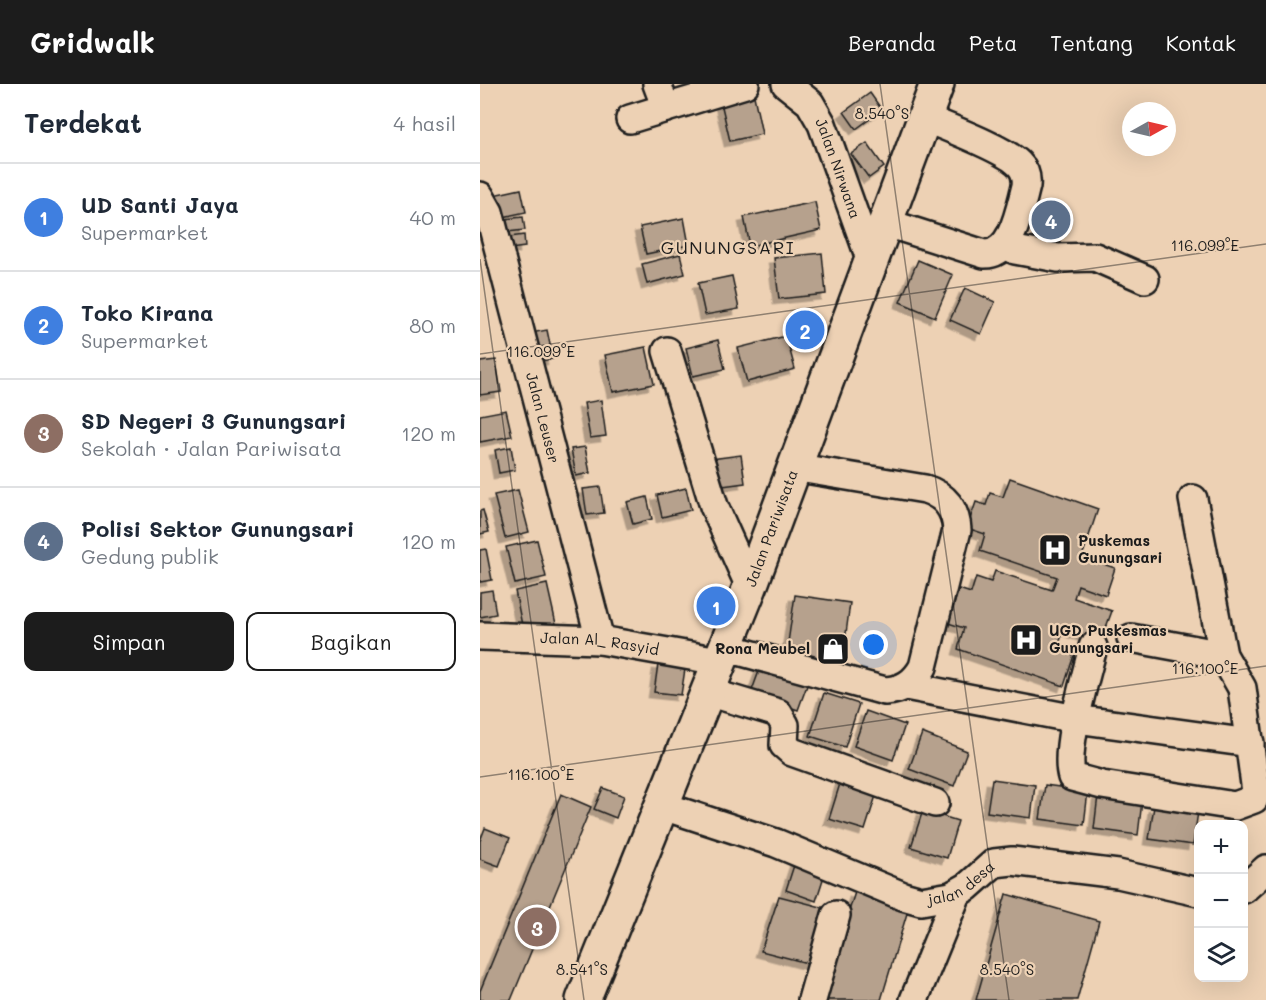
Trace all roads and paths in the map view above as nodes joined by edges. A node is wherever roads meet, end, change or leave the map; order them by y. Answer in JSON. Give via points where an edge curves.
{"nodes":[{"id":1,"x":746,"y":84,"type":"edge"},
{"id":2,"x":786,"y":84,"type":"edge"},
{"id":3,"x":937,"y":84,"type":"edge"},
{"id":4,"x":662,"y":96,"type":"edge"},
{"id":5,"x":925,"y":118,"type":"junction"},
{"id":6,"x":630,"y":119,"type":"dead end"},
{"id":7,"x":480,"y":196,"type":"edge"},
{"id":8,"x":887,"y":223,"type":"junction"},
{"id":9,"x":1006,"y":245,"type":"junction"},
{"id":10,"x":872,"y":264,"type":"junction"},
{"id":11,"x":1145,"y":279,"type":"dead end"},
{"id":12,"x":667,"y":351,"type":"dead end"},
{"id":13,"x":793,"y":467,"type":"junction"},
{"id":14,"x":1193,"y":499,"type":"dead end"},
{"id":15,"x":750,"y":587,"type":"junction"},
{"id":16,"x":480,"y":636,"type":"edge"},
{"id":17,"x":1131,"y":638,"type":"dead end"},
{"id":18,"x":600,"y":640,"type":"junction"},
{"id":19,"x":1093,"y":647,"type":"dead end"},
{"id":20,"x":1223,"y":655,"type":"junction"},
{"id":21,"x":717,"y":666,"type":"junction"},
{"id":22,"x":906,"y":686,"type":"junction"},
{"id":23,"x":1076,"y":719,"type":"junction"},
{"id":24,"x":1250,"y":743,"type":"junction"},
{"id":25,"x":935,"y":803,"type":"dead end"},
{"id":26,"x":663,"y":806,"type":"junction"},
{"id":27,"x":1266,"y":869,"type":"edge"},
{"id":28,"x":1248,"y":885,"type":"edge"},
{"id":29,"x":1194,"y":891,"type":"edge"},
{"id":30,"x":957,"y":894,"type":"junction"},
{"id":31,"x":836,"y":915,"type":"dead end"},
{"id":32,"x":583,"y":1000,"type":"edge"},
{"id":33,"x":812,"y":1000,"type":"edge"},
{"id":34,"x":914,"y":1000,"type":"edge"}],
"edges":[{"from":1,"to":4,"type":"street"},
{"from":2,"to":10,"type":"street","name":"Jalan Nirwana","via":[[810,103],[822,124]]},
{"from":3,"to":5,"type":"main road","name":"Jalan Pariwisata"},
{"from":4,"to":6,"type":"street"},
{"from":5,"to":8,"type":"main road","name":"Jalan Pariwisata"},
{"from":5,"to":9,"type":"street","via":[[1021,165],[1026,186]]},
{"from":7,"to":18,"type":"street","name":"Jalan Leuser","via":[[489,212]]},
{"from":8,"to":9,"type":"street","via":[[984,254],[998,252]]},
{"from":8,"to":10,"type":"main road","name":"Jalan Pariwisata"},
{"from":9,"to":11,"type":"street","via":[[1058,258],[1095,257]]},
{"from":10,"to":13,"type":"main road","name":"Jalan Pariwisata"},
{"from":12,"to":15,"type":"street","via":[[714,506]]},
{"from":13,"to":15,"type":"main road","name":"Jalan Pariwisata"},
{"from":13,"to":22,"type":"street","via":[[931,491],[954,512],[957,530],[925,661]]},
{"from":14,"to":20,"type":"street"},
{"from":15,"to":21,"type":"main road","name":"Jalan Pariwisata"},
{"from":16,"to":18,"type":"street","name":"Jalan Al_ Rasyid"},
{"from":17,"to":20,"type":"street"},
{"from":18,"to":21,"type":"street","name":"Jalan Al_ Rasyid"},
{"from":19,"to":23,"type":"street"},
{"from":20,"to":24,"type":"street","via":[[1242,688]]},
{"from":21,"to":22,"type":"street","via":[[878,690]]},
{"from":21,"to":25,"type":"street","via":[[778,713],[785,725],[784,745],[792,752]]},
{"from":21,"to":26,"type":"main road","name":"Jalan Pariwisata"},
{"from":22,"to":23,"type":"street"},
{"from":23,"to":24,"type":"street"},
{"from":23,"to":24,"type":"street","via":[[1069,766],[1076,780],[1235,806],[1254,799],[1256,792]]},
{"from":26,"to":30,"type":"street","name":"jalan desa","via":[[776,843],[903,896],[933,900]]},
{"from":26,"to":32,"type":"main road","name":"Jalan Pariwisata"},
{"from":27,"to":28,"type":"street"},
{"from":29,"to":30,"type":"street","name":"jalan desa","via":[[1118,874],[1012,861],[994,863]]},
{"from":30,"to":34,"type":"street"},
{"from":31,"to":33,"type":"street"}]}
